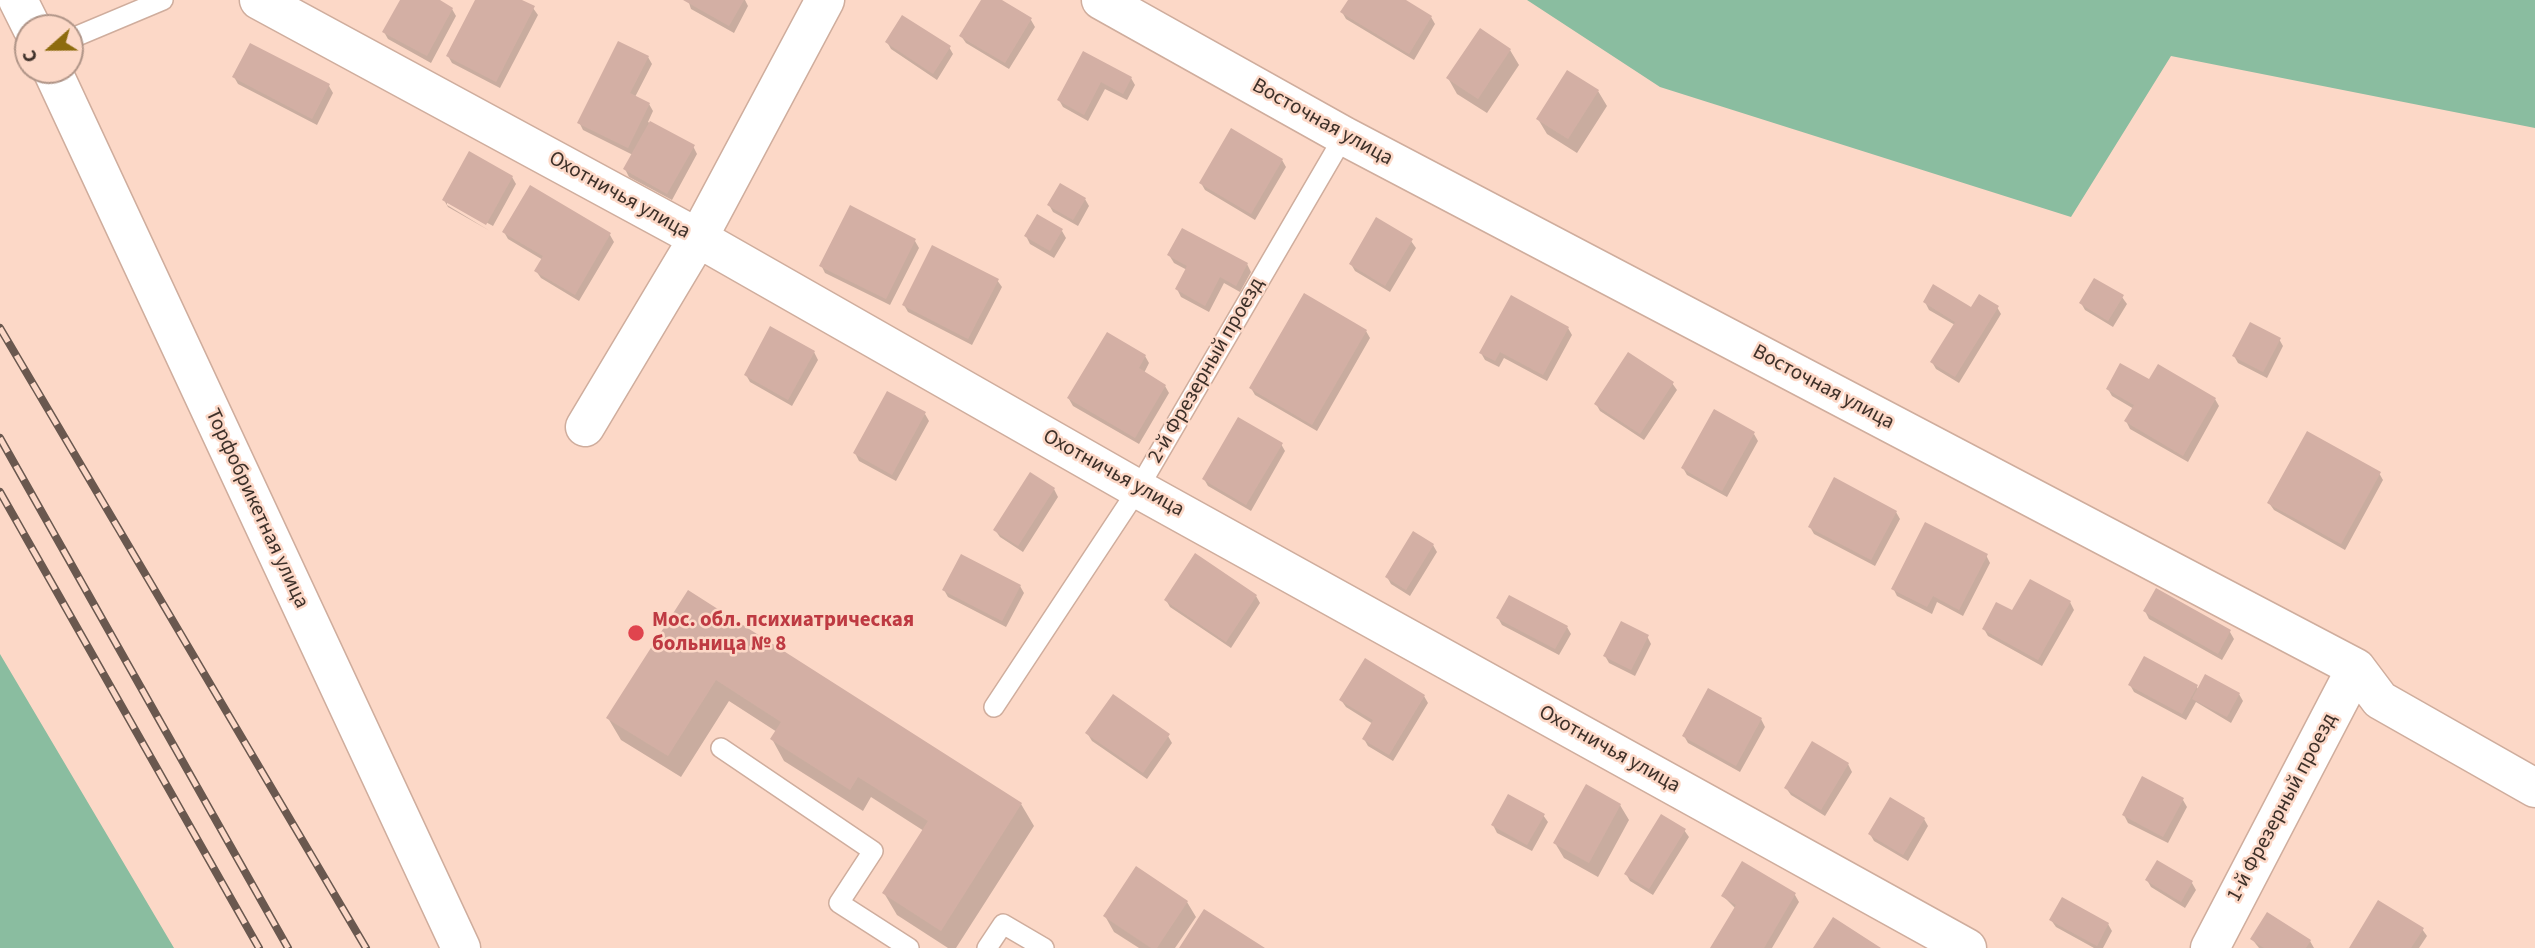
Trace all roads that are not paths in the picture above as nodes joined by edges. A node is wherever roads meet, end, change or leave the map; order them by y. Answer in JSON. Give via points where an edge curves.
{"nodes":[{"id":1,"x":163,"y":0,"type":"edge"},
{"id":2,"x":259,"y":0,"type":"edge"},
{"id":3,"x":825,"y":0,"type":"edge"},
{"id":4,"x":1101,"y":0,"type":"edge"},
{"id":5,"x":84,"y":32,"type":"edge"},
{"id":6,"x":59,"y":84,"type":"edge"},
{"id":7,"x":1345,"y":136,"type":"junction"},
{"id":8,"x":698,"y":238,"type":"junction"},
{"id":9,"x":585,"y":427,"type":"dead end"},
{"id":10,"x":1138,"y":489,"type":"junction"},
{"id":11,"x":2356,"y":668,"type":"junction"},
{"id":12,"x":994,"y":706,"type":"dead end"},
{"id":13,"x":721,"y":748,"type":"dead end"},
{"id":14,"x":2535,"y":788,"type":"edge"},
{"id":15,"x":461,"y":948,"type":"edge"},
{"id":16,"x":909,"y":948,"type":"edge"},
{"id":17,"x":987,"y":948,"type":"edge"},
{"id":18,"x":1044,"y":948,"type":"edge"},
{"id":19,"x":1967,"y":948,"type":"edge"},
{"id":20,"x":2210,"y":948,"type":"edge"}],
"edges":[{"from":1,"to":5,"type":"lane"},
{"from":2,"to":8,"type":"street","name":"Охотничья улица"},
{"from":3,"to":8,"type":"street"},
{"from":4,"to":7,"type":"street","name":"Восточная улица"},
{"from":6,"to":15,"type":"street","name":"Торфобрикетная улица"},
{"from":7,"to":10,"type":"lane","name":"2-й Фрезерный проезд"},
{"from":7,"to":11,"type":"street","name":"Восточная улица"},
{"from":8,"to":9,"type":"street"},
{"from":8,"to":10,"type":"street","name":"Охотничья улица"},
{"from":10,"to":12,"type":"lane","name":"2-й Фрезерный проезд"},
{"from":10,"to":19,"type":"street","name":"Охотничья улица"},
{"from":11,"to":14,"type":"street","name":"Восточная улица","via":[[2380,700]]},
{"from":11,"to":20,"type":"street","name":"1-й Фрезерный проезд"},
{"from":13,"to":16,"type":"lane","via":[[873,851],[839,903]]},
{"from":17,"to":18,"type":"lane","via":[[1003,924]]}]}
